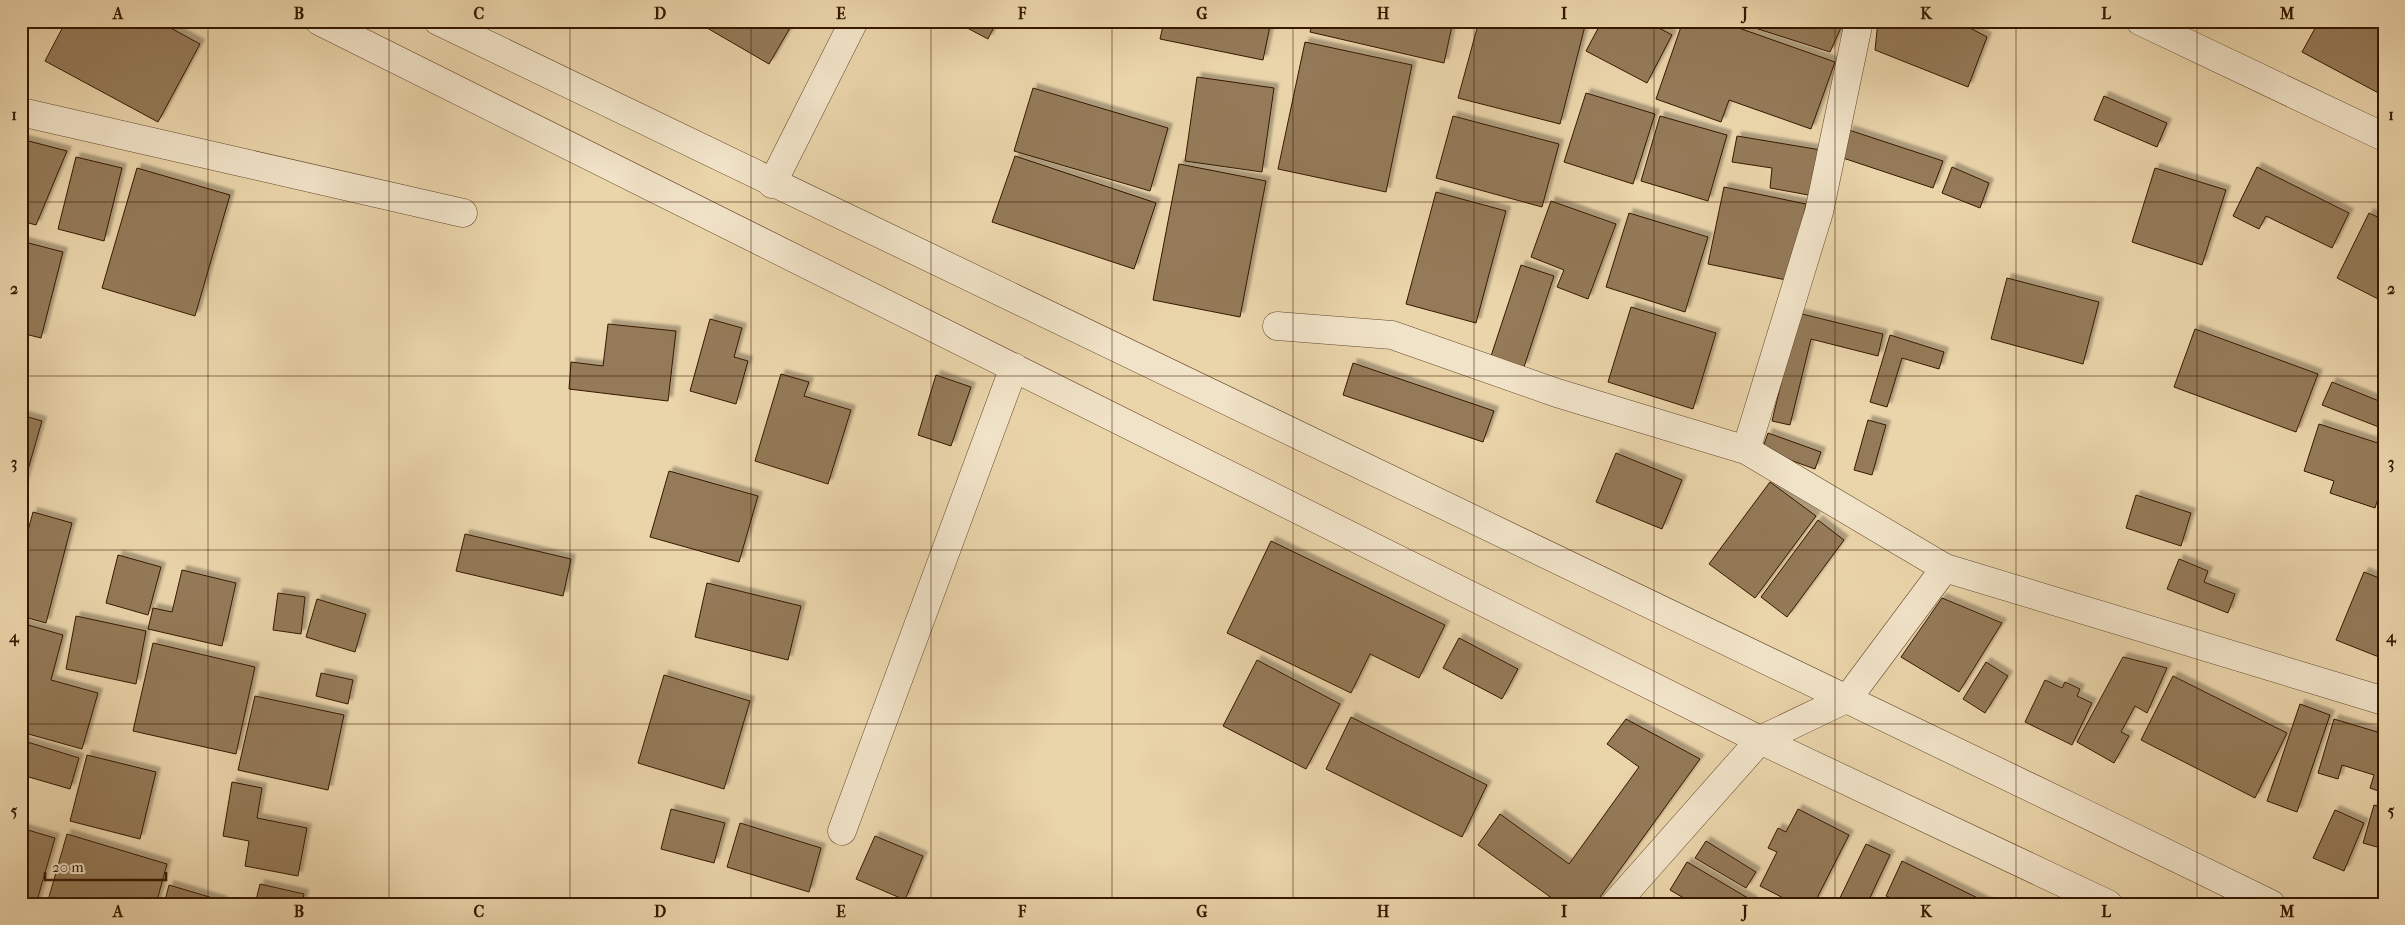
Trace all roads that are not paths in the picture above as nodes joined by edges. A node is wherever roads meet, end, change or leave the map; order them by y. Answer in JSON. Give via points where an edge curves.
{"nodes":[{"id":1,"x":319,"y":21,"type":"edge"},
{"id":2,"x":438,"y":21,"type":"edge"},
{"id":3,"x":854,"y":21,"type":"edge"},
{"id":4,"x":1860,"y":21,"type":"edge"},
{"id":5,"x":2140,"y":21,"type":"edge"},
{"id":6,"x":21,"y":112,"type":"edge"},
{"id":7,"x":2384,"y":137,"type":"edge"},
{"id":8,"x":772,"y":184,"type":"junction"},
{"id":9,"x":463,"y":213,"type":"dead end"},
{"id":10,"x":1277,"y":326,"type":"dead end"},
{"id":11,"x":1014,"y":366,"type":"junction"},
{"id":12,"x":1746,"y":450,"type":"junction"},
{"id":13,"x":1945,"y":568,"type":"junction"},
{"id":14,"x":1848,"y":698,"type":"junction"},
{"id":15,"x":2384,"y":701,"type":"edge"},
{"id":16,"x":1760,"y":740,"type":"junction"},
{"id":17,"x":842,"y":830,"type":"dead end"},
{"id":18,"x":1615,"y":904,"type":"edge"},
{"id":19,"x":2108,"y":904,"type":"edge"},
{"id":20,"x":2271,"y":904,"type":"edge"}],
"edges":[{"from":1,"to":11,"type":"street"},
{"from":2,"to":8,"type":"street"},
{"from":3,"to":8,"type":"street"},
{"from":4,"to":12,"type":"street","via":[[1819,212]]},
{"from":5,"to":7,"type":"street"},
{"from":6,"to":9,"type":"street"},
{"from":8,"to":14,"type":"street"},
{"from":10,"to":12,"type":"street","via":[[1392,336],[1556,393]]},
{"from":11,"to":16,"type":"street"},
{"from":11,"to":17,"type":"street"},
{"from":12,"to":13,"type":"street"},
{"from":13,"to":14,"type":"street"},
{"from":13,"to":15,"type":"street"},
{"from":14,"to":16,"type":"street"},
{"from":14,"to":20,"type":"street"},
{"from":16,"to":18,"type":"street"},
{"from":16,"to":19,"type":"street"}]}
